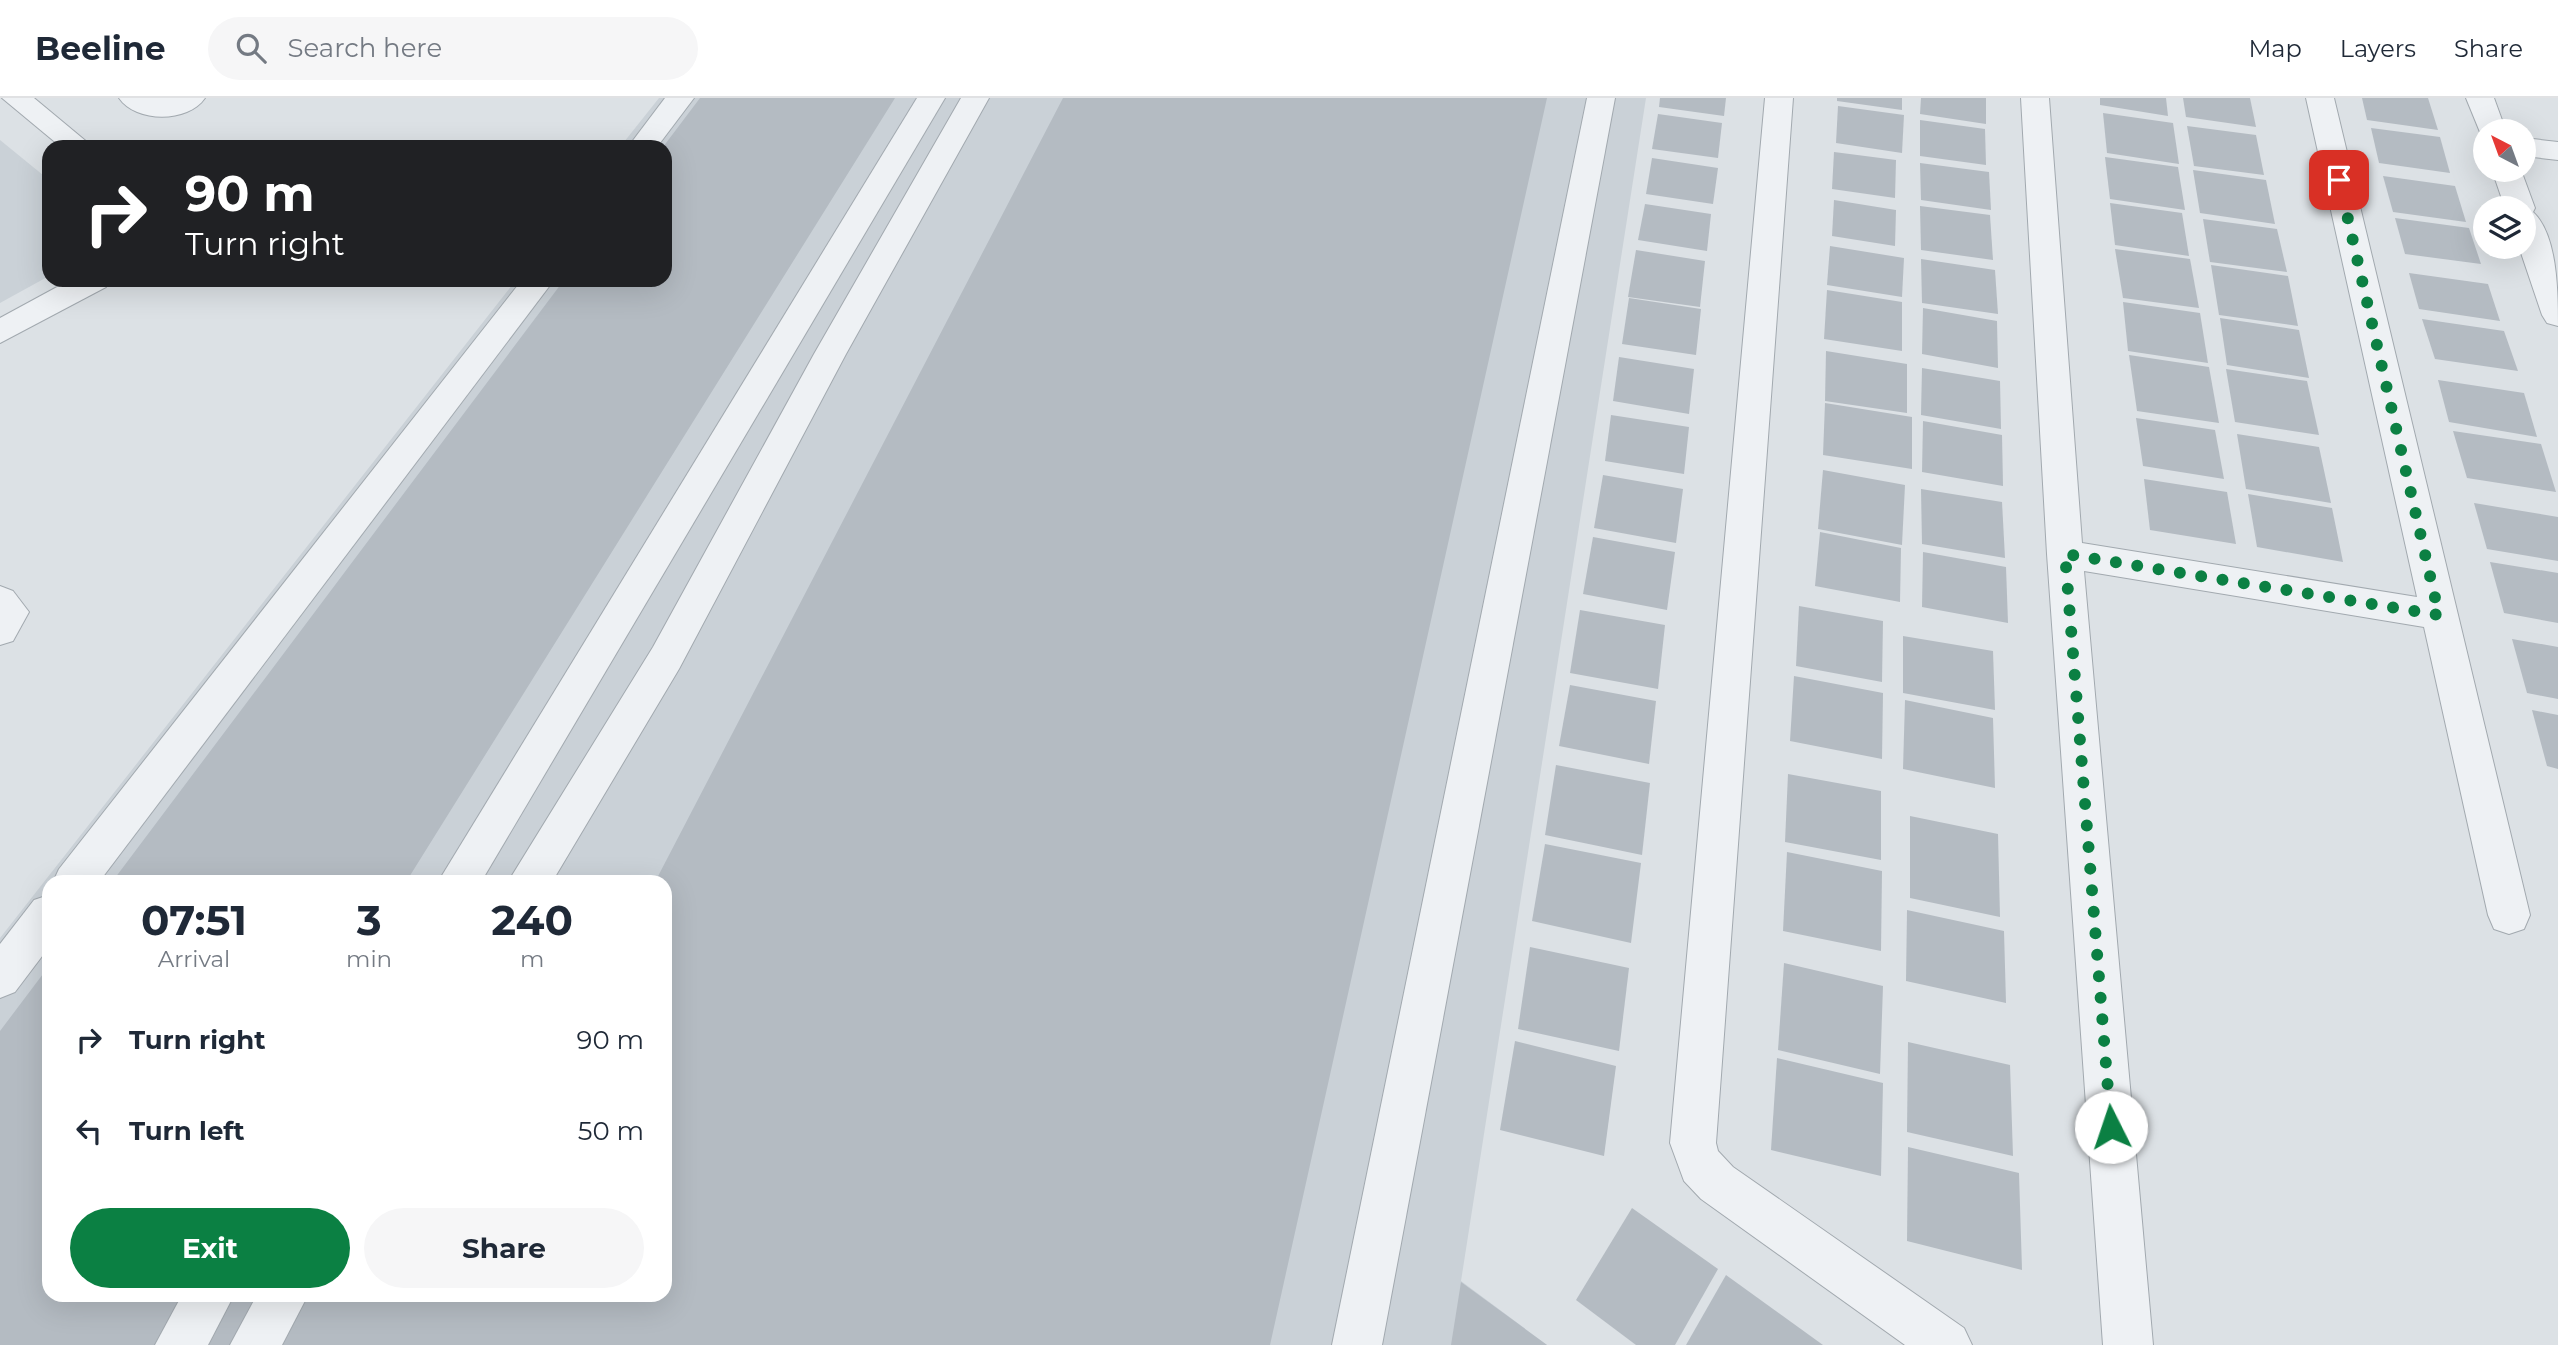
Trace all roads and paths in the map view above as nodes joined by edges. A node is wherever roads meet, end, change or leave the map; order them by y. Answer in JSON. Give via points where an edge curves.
{"nodes":[{"id":1,"x":133,"y":98,"type":"edge"},
{"id":2,"x":191,"y":98,"type":"edge"},
{"id":3,"x":680,"y":98,"type":"edge"},
{"id":4,"x":931,"y":98,"type":"edge"},
{"id":5,"x":975,"y":98,"type":"edge"},
{"id":6,"x":1601,"y":98,"type":"edge"},
{"id":7,"x":1779,"y":98,"type":"edge"},
{"id":8,"x":2035,"y":98,"type":"edge"},
{"id":9,"x":2320,"y":98,"type":"edge"},
{"id":10,"x":2480,"y":98,"type":"edge"},
{"id":11,"x":12,"y":103,"type":"edge"},
{"id":12,"x":2488,"y":119,"type":"edge"},
{"id":13,"x":68,"y":140,"type":"edge"},
{"id":14,"x":647,"y":140,"type":"edge"},
{"id":15,"x":2536,"y":148,"type":"edge"},
{"id":16,"x":2558,"y":151,"type":"edge"},
{"id":17,"x":2536,"y":253,"type":"edge"},
{"id":18,"x":82,"y":287,"type":"edge"},
{"id":19,"x":534,"y":287,"type":"edge"},
{"id":20,"x":2558,"y":314,"type":"edge"},
{"id":21,"x":0,"y":332,"type":"edge"},
{"id":22,"x":2065,"y":554,"type":"junction"},
{"id":23,"x":0,"y":601,"type":"edge"},
{"id":24,"x":2439,"y":615,"type":"junction"},
{"id":25,"x":0,"y":630,"type":"edge"},
{"id":26,"x":79,"y":875,"type":"edge"},
{"id":27,"x":463,"y":875,"type":"edge"},
{"id":28,"x":533,"y":875,"type":"edge"},
{"id":29,"x":2509,"y":915,"type":"dead end"},
{"id":30,"x":42,"y":923,"type":"edge"},
{"id":31,"x":0,"y":978,"type":"edge"},
{"id":32,"x":206,"y":1302,"type":"edge"},
{"id":33,"x":280,"y":1302,"type":"edge"},
{"id":34,"x":180,"y":1345,"type":"edge"},
{"id":35,"x":255,"y":1345,"type":"edge"},
{"id":36,"x":1357,"y":1345,"type":"edge"},
{"id":37,"x":1947,"y":1345,"type":"edge"},
{"id":38,"x":2128,"y":1345,"type":"edge"}],
"edges":[{"from":1,"to":2,"type":"street","via":[[152,110]]},
{"from":3,"to":14,"type":"street"},
{"from":4,"to":27,"type":"street"},
{"from":5,"to":28,"type":"street","via":[[666,658]]},
{"from":6,"to":36,"type":"street"},
{"from":7,"to":37,"type":"street","via":[[1693,1143],[1699,1165],[1717,1183]]},
{"from":8,"to":22,"type":"street"},
{"from":9,"to":24,"type":"street"},
{"from":10,"to":12,"type":"street"},
{"from":11,"to":13,"type":"street"},
{"from":15,"to":16,"type":"street"},
{"from":17,"to":20,"type":"street"},
{"from":18,"to":21,"type":"street"},
{"from":19,"to":26,"type":"street"},
{"from":22,"to":24,"type":"street"},
{"from":22,"to":38,"type":"street"},
{"from":23,"to":25,"type":"street","via":[[11,612]]},
{"from":24,"to":29,"type":"street"},
{"from":30,"to":31,"type":"street"},
{"from":32,"to":34,"type":"street"},
{"from":33,"to":35,"type":"street"}]}
